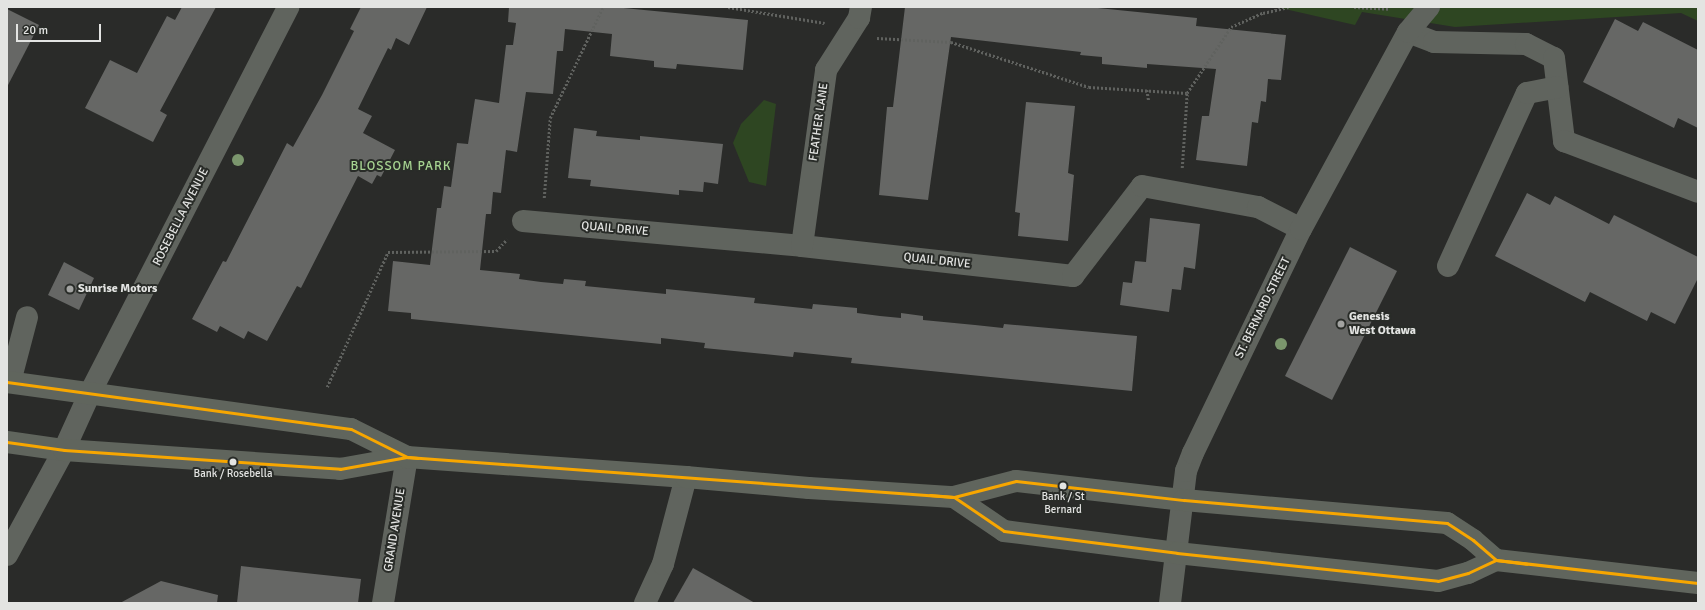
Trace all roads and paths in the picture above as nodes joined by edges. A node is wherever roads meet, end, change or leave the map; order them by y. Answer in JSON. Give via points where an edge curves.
{"nodes":[{"id":1,"x":288,"y":7,"type":"edge"},
{"id":2,"x":603,"y":7,"type":"edge"},
{"id":3,"x":728,"y":7,"type":"edge"},
{"id":4,"x":861,"y":7,"type":"edge"},
{"id":5,"x":1288,"y":7,"type":"edge"},
{"id":6,"x":1354,"y":7,"type":"edge"},
{"id":7,"x":1429,"y":7,"type":"edge"},
{"id":8,"x":1389,"y":9,"type":"dead end"},
{"id":9,"x":1408,"y":32,"type":"junction"},
{"id":10,"x":847,"y":36,"type":"junction"},
{"id":11,"x":1557,"y":87,"type":"junction"},
{"id":12,"x":1147,"y":90,"type":"junction"},
{"id":13,"x":1187,"y":93,"type":"junction"},
{"id":14,"x":1149,"y":101,"type":"dead end"},
{"id":15,"x":1181,"y":192,"type":"junction"},
{"id":16,"x":1698,"y":192,"type":"edge"},
{"id":17,"x":533,"y":222,"type":"junction"},
{"id":18,"x":1301,"y":229,"type":"junction"},
{"id":19,"x":802,"y":246,"type":"junction"},
{"id":20,"x":1448,"y":266,"type":"dead end"},
{"id":21,"x":27,"y":317,"type":"dead end"},
{"id":22,"x":8,"y":382,"type":"edge"},
{"id":23,"x":327,"y":387,"type":"dead end"},
{"id":24,"x":90,"y":393,"type":"junction"},
{"id":25,"x":7,"y":442,"type":"edge"},
{"id":26,"x":64,"y":450,"type":"junction"},
{"id":27,"x":407,"y":457,"type":"junction"},
{"id":28,"x":686,"y":477,"type":"junction"},
{"id":29,"x":954,"y":497,"type":"junction"},
{"id":30,"x":1184,"y":500,"type":"junction"},
{"id":31,"x":1177,"y":552,"type":"junction"},
{"id":32,"x":7,"y":554,"type":"edge"},
{"id":33,"x":1496,"y":560,"type":"junction"},
{"id":34,"x":1698,"y":583,"type":"edge"},
{"id":35,"x":383,"y":603,"type":"edge"},
{"id":36,"x":645,"y":603,"type":"edge"},
{"id":37,"x":1170,"y":603,"type":"edge"}],
"edges":[{"from":1,"to":24,"type":"street","name":"ROSEBELLA AVENUE"},
{"from":2,"to":17,"type":"path","via":[[550,118]]},
{"from":3,"to":10,"type":"path","via":[[829,23]]},
{"from":4,"to":10,"type":"street","name":"FEATHER LANE","via":[[859,18]]},
{"from":5,"to":13,"type":"path","via":[[1263,13],[1231,27]]},
{"from":6,"to":8,"type":"path"},
{"from":7,"to":9,"type":"street","name":"ST. BERNARD STREET"},
{"from":9,"to":11,"type":"street","via":[[1434,42],[1526,44],[1554,58]]},
{"from":9,"to":18,"type":"street","name":"ST. BERNARD STREET"},
{"from":10,"to":12,"type":"path","via":[[951,42],[1089,88]]},
{"from":10,"to":19,"type":"street","name":"FEATHER LANE","via":[[826,70]]},
{"from":11,"to":16,"type":"street","via":[[1564,141]]},
{"from":11,"to":20,"type":"street","via":[[1527,93]]},
{"from":12,"to":13,"type":"path"},
{"from":12,"to":14,"type":"path"},
{"from":13,"to":15,"type":"path"},
{"from":15,"to":18,"type":"street","name":"QUAIL DRIVE","via":[[1258,207]]},
{"from":15,"to":19,"type":"street","name":"QUAIL DRIVE","via":[[1142,186],[1073,276]]},
{"from":17,"to":19,"type":"street","name":"QUAIL DRIVE"},
{"from":17,"to":23,"type":"path","via":[[496,251],[388,252]]},
{"from":18,"to":30,"type":"street","name":"ST. BERNARD STREET","via":[[1193,453],[1186,471]]},
{"from":21,"to":22,"type":"street"},
{"from":22,"to":24,"type":"main road"},
{"from":24,"to":26,"type":"street","name":"ROSEBELLA AVENUE"},
{"from":24,"to":27,"type":"main road","via":[[351,429]]},
{"from":25,"to":26,"type":"main road"},
{"from":26,"to":27,"type":"main road","via":[[340,469]]},
{"from":26,"to":32,"type":"street","name":"ROSEBELLA AVENUE"},
{"from":27,"to":28,"type":"main road"},
{"from":27,"to":35,"type":"street","name":"GRAND AVENUE"},
{"from":28,"to":29,"type":"main road"},
{"from":28,"to":36,"type":"street","via":[[663,564]]},
{"from":29,"to":30,"type":"main road","via":[[1016,481]]},
{"from":29,"to":31,"type":"main road","via":[[1004,531]]},
{"from":30,"to":31,"type":"street","name":"ST. BERNARD STREET"},
{"from":30,"to":33,"type":"main road","via":[[1447,523],[1474,540]]},
{"from":31,"to":33,"type":"main road","via":[[1438,581],[1468,573]]},
{"from":31,"to":37,"type":"street","name":"ST. BERNARD STREET"},
{"from":33,"to":34,"type":"main road"}]}
